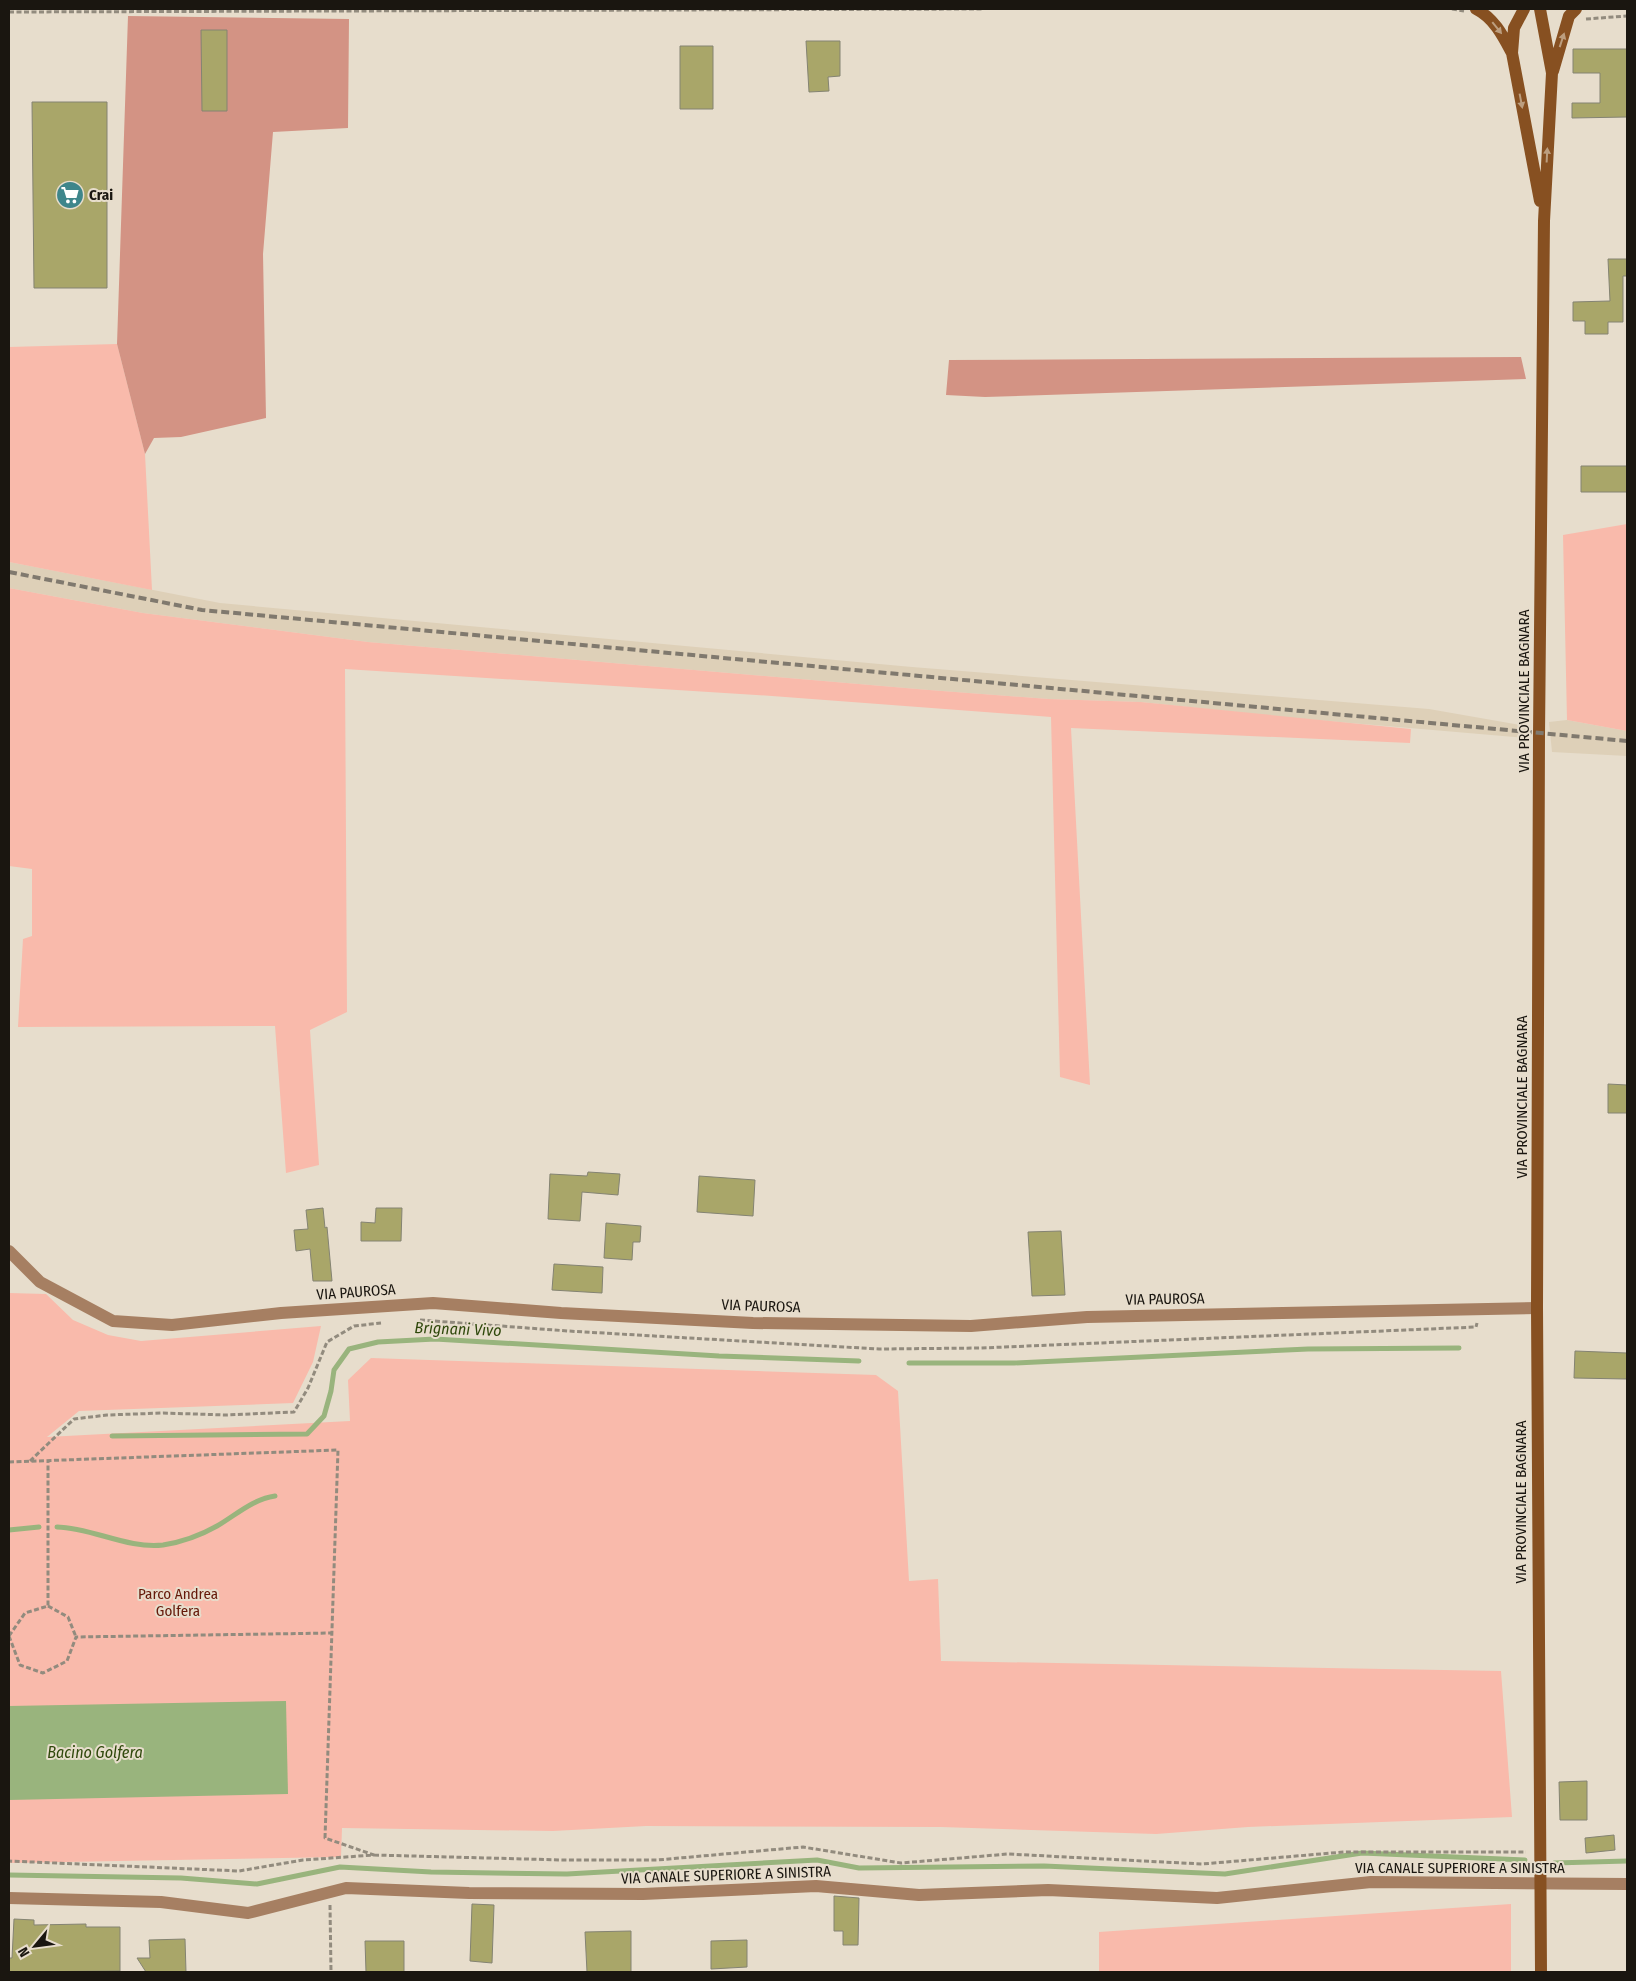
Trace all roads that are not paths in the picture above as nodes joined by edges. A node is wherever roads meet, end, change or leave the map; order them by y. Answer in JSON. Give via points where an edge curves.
{"nodes":[{"id":1,"x":1476,"y":9,"type":"edge"},
{"id":2,"x":1524,"y":9,"type":"edge"},
{"id":3,"x":1540,"y":9,"type":"edge"},
{"id":4,"x":1576,"y":9,"type":"edge"},
{"id":5,"x":1512,"y":53,"type":"junction"},
{"id":6,"x":1552,"y":73,"type":"junction"},
{"id":7,"x":1544,"y":221,"type":"junction"},
{"id":8,"x":9,"y":1251,"type":"edge"},
{"id":9,"x":1537,"y":1308,"type":"junction"},
{"id":10,"x":1540,"y":1884,"type":"junction"},
{"id":11,"x":1627,"y":1884,"type":"edge"},
{"id":12,"x":9,"y":1898,"type":"edge"},
{"id":13,"x":1541,"y":1972,"type":"edge"}],
"edges":[{"from":1,"to":5,"type":"main road","name":"VIA PROVINCIALE BAGNARA","one_way":true,"via":[[1500,30]]},
{"from":2,"to":5,"type":"main road","name":"VIA PROVINCIALE BAGNARA","via":[[1514,28]]},
{"from":3,"to":6,"type":"main road","name":"VIA PROVINCIALE BAGNARA"},
{"from":6,"to":4,"type":"main road","name":"VIA PROVINCIALE BAGNARA","one_way":true,"via":[[1568,21]]},
{"from":5,"to":7,"type":"main road","name":"VIA PROVINCIALE BAGNARA","one_way":true},
{"from":7,"to":6,"type":"main road","name":"VIA PROVINCIALE BAGNARA","one_way":true},
{"from":7,"to":9,"type":"main road","name":"VIA PROVINCIALE BAGNARA"},
{"from":8,"to":9,"type":"street","name":"VIA PAUROSA","via":[[40,1282],[113,1321],[172,1325],[281,1313],[433,1303],[753,1323],[971,1326],[1087,1317]]},
{"from":9,"to":10,"type":"main road","name":"VIA PROVINCIALE BAGNARA"},
{"from":10,"to":11,"type":"street","name":"VIA CANALE SUPERIORE A SINISTRA"},
{"from":10,"to":12,"type":"street","name":"VIA CANALE SUPERIORE A SINISTRA","via":[[1371,1882],[1217,1898],[1048,1890],[919,1896],[816,1886],[642,1894],[469,1893],[346,1888],[248,1913],[161,1902]]},
{"from":10,"to":13,"type":"main road","name":"VIA PROVINCIALE BAGNARA"}]}
